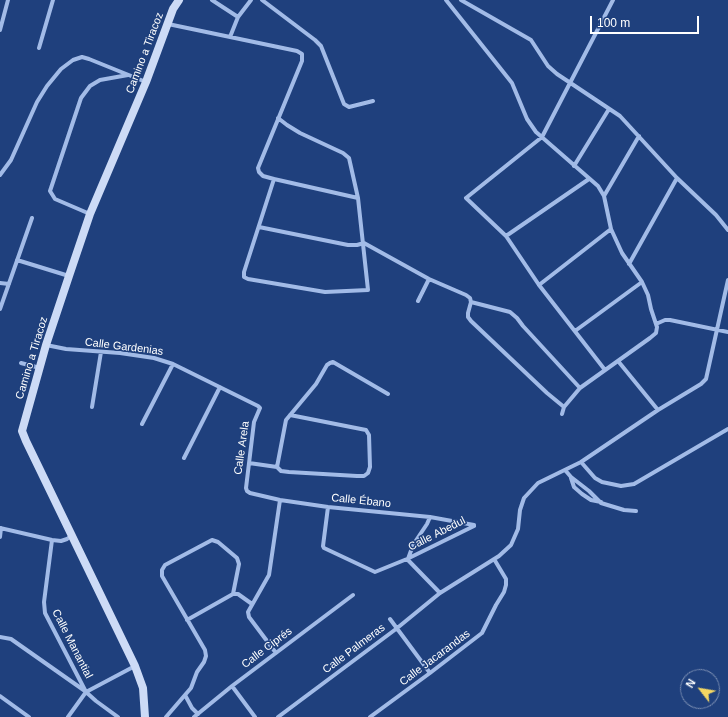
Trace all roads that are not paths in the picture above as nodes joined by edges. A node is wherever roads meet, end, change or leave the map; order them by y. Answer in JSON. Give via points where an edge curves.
{"nodes":[{"id":1,"x":8,"y":0,"type":"edge"},
{"id":2,"x":53,"y":0,"type":"edge"},
{"id":3,"x":179,"y":0,"type":"edge"},
{"id":4,"x":212,"y":0,"type":"edge"},
{"id":5,"x":251,"y":0,"type":"edge"},
{"id":6,"x":262,"y":0,"type":"edge"},
{"id":7,"x":446,"y":0,"type":"edge"},
{"id":8,"x":461,"y":0,"type":"edge"},
{"id":9,"x":612,"y":0,"type":"edge"},
{"id":10,"x":238,"y":17,"type":"junction"},
{"id":11,"x":168,"y":24,"type":"junction"},
{"id":12,"x":0,"y":30,"type":"edge"},
{"id":13,"x":230,"y":37,"type":"junction"},
{"id":14,"x":39,"y":48,"type":"dead end"},
{"id":15,"x":128,"y":75,"type":"junction"},
{"id":16,"x":146,"y":82,"type":"junction"},
{"id":17,"x":569,"y":83,"type":"junction"},
{"id":18,"x":373,"y":101,"type":"dead end"},
{"id":19,"x":609,"y":109,"type":"junction"},
{"id":20,"x":278,"y":118,"type":"junction"},
{"id":21,"x":638,"y":136,"type":"junction"},
{"id":22,"x":542,"y":137,"type":"junction"},
{"id":23,"x":574,"y":166,"type":"junction"},
{"id":24,"x":0,"y":175,"type":"edge"},
{"id":25,"x":677,"y":178,"type":"junction"},
{"id":26,"x":274,"y":179,"type":"junction"},
{"id":27,"x":589,"y":179,"type":"junction"},
{"id":28,"x":604,"y":196,"type":"junction"},
{"id":29,"x":358,"y":198,"type":"junction"},
{"id":30,"x":90,"y":214,"type":"junction"},
{"id":31,"x":32,"y":218,"type":"dead end"},
{"id":32,"x":259,"y":227,"type":"junction"},
{"id":33,"x":611,"y":229,"type":"junction"},
{"id":34,"x":728,"y":230,"type":"edge"},
{"id":35,"x":506,"y":236,"type":"junction"},
{"id":36,"x":364,"y":243,"type":"junction"},
{"id":37,"x":17,"y":260,"type":"junction"},
{"id":38,"x":630,"y":264,"type":"junction"},
{"id":39,"x":69,"y":276,"type":"junction"},
{"id":40,"x":430,"y":279,"type":"junction"},
{"id":41,"x":728,"y":280,"type":"edge"},
{"id":42,"x":642,"y":282,"type":"junction"},
{"id":43,"x":0,"y":283,"type":"edge"},
{"id":44,"x":9,"y":284,"type":"junction"},
{"id":45,"x":539,"y":285,"type":"junction"},
{"id":46,"x":418,"y":301,"type":"dead end"},
{"id":47,"x":471,"y":302,"type":"junction"},
{"id":48,"x":0,"y":309,"type":"edge"},
{"id":49,"x":656,"y":324,"type":"junction"},
{"id":50,"x":717,"y":329,"type":"junction"},
{"id":51,"x":575,"y":332,"type":"junction"},
{"id":52,"x":728,"y":332,"type":"edge"},
{"id":53,"x":46,"y":346,"type":"junction"},
{"id":54,"x":101,"y":352,"type":"junction"},
{"id":55,"x":618,"y":361,"type":"junction"},
{"id":56,"x":22,"y":363,"type":"dead end"},
{"id":57,"x":173,"y":364,"type":"junction"},
{"id":58,"x":40,"y":368,"type":"junction"},
{"id":59,"x":605,"y":370,"type":"junction"},
{"id":60,"x":220,"y":387,"type":"junction"},
{"id":61,"x":580,"y":388,"type":"junction"},
{"id":62,"x":388,"y":394,"type":"dead end"},
{"id":63,"x":92,"y":407,"type":"dead end"},
{"id":64,"x":564,"y":407,"type":"junction"},
{"id":65,"x":260,"y":408,"type":"joint"},
{"id":66,"x":658,"y":410,"type":"junction"},
{"id":67,"x":290,"y":414,"type":"junction"},
{"id":68,"x":562,"y":414,"type":"dead end"},
{"id":69,"x":142,"y":424,"type":"dead end"},
{"id":70,"x":728,"y":429,"type":"edge"},
{"id":71,"x":184,"y":458,"type":"dead end"},
{"id":72,"x":581,"y":462,"type":"junction"},
{"id":73,"x":249,"y":463,"type":"junction"},
{"id":74,"x":277,"y":467,"type":"junction"},
{"id":75,"x":565,"y":470,"type":"junction"},
{"id":76,"x":571,"y":477,"type":"junction"},
{"id":77,"x":246,"y":491,"type":"joint"},
{"id":78,"x":280,"y":500,"type":"junction"},
{"id":79,"x":601,"y":502,"type":"junction"},
{"id":80,"x":328,"y":507,"type":"junction"},
{"id":81,"x":636,"y":511,"type":"dead end"},
{"id":82,"x":430,"y":517,"type":"junction"},
{"id":83,"x":474,"y":525,"type":"joint"},
{"id":84,"x":1,"y":528,"type":"edge"},
{"id":85,"x":71,"y":536,"type":"junction"},
{"id":86,"x":0,"y":537,"type":"edge"},
{"id":87,"x":52,"y":540,"type":"junction"},
{"id":88,"x":408,"y":559,"type":"junction"},
{"id":89,"x":494,"y":559,"type":"junction"},
{"id":90,"x":233,"y":594,"type":"junction"},
{"id":91,"x":440,"y":594,"type":"junction"},
{"id":92,"x":352,"y":595,"type":"dead end"},
{"id":93,"x":252,"y":604,"type":"junction"},
{"id":94,"x":187,"y":620,"type":"junction"},
{"id":95,"x":390,"y":620,"type":"dead end"},
{"id":96,"x":396,"y":629,"type":"junction"},
{"id":97,"x":0,"y":637,"type":"edge"},
{"id":98,"x":276,"y":653,"type":"junction"},
{"id":99,"x":134,"y":666,"type":"junction"},
{"id":100,"x":430,"y":673,"type":"junction"},
{"id":101,"x":232,"y":686,"type":"junction"},
{"id":102,"x":86,"y":692,"type":"junction"},
{"id":103,"x":186,"y":695,"type":"junction"},
{"id":104,"x":0,"y":696,"type":"edge"},
{"id":105,"x":198,"y":714,"type":"junction"},
{"id":106,"x":29,"y":717,"type":"edge"},
{"id":107,"x":68,"y":717,"type":"edge"},
{"id":108,"x":118,"y":717,"type":"edge"},
{"id":109,"x":145,"y":717,"type":"edge"},
{"id":110,"x":166,"y":717,"type":"edge"},
{"id":111,"x":194,"y":717,"type":"edge"},
{"id":112,"x":255,"y":717,"type":"edge"},
{"id":113,"x":278,"y":717,"type":"edge"},
{"id":114,"x":370,"y":717,"type":"edge"}],
"edges":[{"from":1,"to":12,"type":"street"},
{"from":2,"to":14,"type":"street"},
{"from":3,"to":11,"type":"street","name":"Camino a Tiracoz"},
{"from":4,"to":10,"type":"street"},
{"from":5,"to":10,"type":"street"},
{"from":6,"to":18,"type":"street","via":[[321,46],[344,104],[349,107]]},
{"from":7,"to":22,"type":"street","via":[[512,83],[527,119]]},
{"from":8,"to":17,"type":"street","via":[[531,40],[548,66]]},
{"from":9,"to":17,"type":"street"},
{"from":10,"to":13,"type":"street"},
{"from":11,"to":13,"type":"street"},
{"from":11,"to":16,"type":"street","name":"Camino a Tiracoz"},
{"from":13,"to":20,"type":"street","via":[[302,54],[302,61]]},
{"from":15,"to":16,"type":"street"},
{"from":15,"to":24,"type":"street","via":[[82,57],[61,69],[37,102],[16,149]]},
{"from":15,"to":30,"type":"street","via":[[100,80],[90,86],[81,98],[50,191],[55,199]]},
{"from":16,"to":30,"type":"street","name":"Camino a Tiracoz"},
{"from":17,"to":19,"type":"street"},
{"from":17,"to":22,"type":"street"},
{"from":19,"to":21,"type":"street","via":[[620,116]]},
{"from":19,"to":23,"type":"street"},
{"from":20,"to":26,"type":"street","via":[[258,168],[263,176]]},
{"from":20,"to":29,"type":"street","via":[[300,133],[349,158]]},
{"from":21,"to":25,"type":"street"},
{"from":21,"to":28,"type":"street"},
{"from":22,"to":23,"type":"street"},
{"from":22,"to":35,"type":"street","via":[[466,198]]},
{"from":23,"to":27,"type":"street"},
{"from":25,"to":34,"type":"street"},
{"from":25,"to":38,"type":"street"},
{"from":26,"to":29,"type":"street"},
{"from":26,"to":32,"type":"street"},
{"from":27,"to":28,"type":"street","via":[[598,186]]},
{"from":27,"to":35,"type":"street"},
{"from":28,"to":33,"type":"street"},
{"from":29,"to":36,"type":"street"},
{"from":30,"to":39,"type":"street","name":"Camino a Tiracoz"},
{"from":31,"to":37,"type":"street"},
{"from":32,"to":36,"type":"street","via":[[348,245]]},
{"from":32,"to":36,"type":"street","via":[[244,277],[325,292],[368,290]]},
{"from":33,"to":38,"type":"street"},
{"from":33,"to":45,"type":"street"},
{"from":35,"to":45,"type":"street"},
{"from":36,"to":40,"type":"street"},
{"from":37,"to":39,"type":"street"},
{"from":37,"to":44,"type":"street"},
{"from":38,"to":42,"type":"street"},
{"from":39,"to":53,"type":"street","name":"Camino a Tiracoz"},
{"from":40,"to":46,"type":"street"},
{"from":40,"to":47,"type":"street","via":[[466,295]]},
{"from":41,"to":50,"type":"street","name":"Calle Palmeras"},
{"from":42,"to":49,"type":"street"},
{"from":42,"to":51,"type":"street"},
{"from":43,"to":44,"type":"street"},
{"from":44,"to":48,"type":"street"},
{"from":45,"to":51,"type":"street"},
{"from":47,"to":61,"type":"street","via":[[510,312]]},
{"from":47,"to":64,"type":"street","via":[[468,313],[471,321]]},
{"from":49,"to":50,"type":"street","via":[[670,320]]},
{"from":49,"to":55,"type":"street","via":[[656,333]]},
{"from":50,"to":52,"type":"street"},
{"from":50,"to":66,"type":"street","name":"Calle Palmeras","via":[[706,379]]},
{"from":51,"to":59,"type":"street"},
{"from":53,"to":54,"type":"street","name":"Calle Gardenias"},
{"from":53,"to":58,"type":"street","name":"Camino a Tiracoz"},
{"from":54,"to":57,"type":"street","name":"Calle Gardenias","via":[[154,358]]},
{"from":54,"to":63,"type":"street"},
{"from":55,"to":59,"type":"street"},
{"from":55,"to":66,"type":"street"},
{"from":56,"to":58,"type":"street"},
{"from":57,"to":60,"type":"street","name":"Calle Gardenias"},
{"from":57,"to":69,"type":"street"},
{"from":58,"to":85,"type":"street","name":"Camino a Tiracoz","via":[[22,431]]},
{"from":59,"to":61,"type":"street"},
{"from":60,"to":65,"type":"street","name":"Calle Gardenias"},
{"from":60,"to":71,"type":"street"},
{"from":61,"to":64,"type":"street"},
{"from":62,"to":67,"type":"street","via":[[333,362],[327,365],[316,384]]},
{"from":64,"to":68,"type":"street"},
{"from":65,"to":73,"type":"street","name":"Calle Arela","via":[[254,422]]},
{"from":66,"to":72,"type":"street","name":"Calle Palmeras"},
{"from":67,"to":74,"type":"street","via":[[284,427]]},
{"from":67,"to":74,"type":"street","via":[[368,432],[370,468],[366,475],[357,476],[289,472],[281,471]]},
{"from":70,"to":72,"type":"street","via":[[634,484],[621,486],[602,482]]},
{"from":72,"to":75,"type":"street","name":"Calle Palmeras"},
{"from":73,"to":74,"type":"street"},
{"from":73,"to":77,"type":"street","name":"Calle Arela"},
{"from":75,"to":76,"type":"street"},
{"from":75,"to":89,"type":"street","name":"Calle Palmeras","via":[[538,483],[524,498],[518,529],[511,545]]},
{"from":76,"to":79,"type":"street"},
{"from":76,"to":79,"type":"street","via":[[574,487],[582,494],[591,500]]},
{"from":77,"to":78,"type":"street","name":"Calle Ébano"},
{"from":78,"to":80,"type":"street","name":"Calle Ébano"},
{"from":78,"to":93,"type":"street","via":[[269,574]]},
{"from":79,"to":81,"type":"street","via":[[624,510]]},
{"from":80,"to":82,"type":"street","name":"Calle Ébano"},
{"from":80,"to":88,"type":"street","via":[[324,548],[375,572]]},
{"from":82,"to":83,"type":"street","name":"Calle Ébano"},
{"from":82,"to":88,"type":"street","via":[[413,545]]},
{"from":83,"to":88,"type":"street","name":"Calle Abedul"},
{"from":84,"to":86,"type":"street"},
{"from":84,"to":87,"type":"street"},
{"from":85,"to":87,"type":"street","via":[[67,540]]},
{"from":85,"to":99,"type":"street","name":"Camino a Tiracoz"},
{"from":87,"to":102,"type":"street","name":"Calle Manantial","via":[[45,614]]},
{"from":88,"to":91,"type":"street","name":"Calle Abedul"},
{"from":89,"to":91,"type":"street","name":"Calle Palmeras"},
{"from":89,"to":100,"type":"street","name":"Calle Jacarandas","via":[[506,579],[506,585],[482,633]]},
{"from":90,"to":93,"type":"street","via":[[238,594]]},
{"from":90,"to":94,"type":"street"},
{"from":90,"to":94,"type":"street","via":[[239,564],[237,558],[218,542],[212,540],[165,565],[162,576]]},
{"from":91,"to":96,"type":"street","name":"Calle Palmeras"},
{"from":92,"to":98,"type":"street","name":"Calle Ciprés"},
{"from":93,"to":98,"type":"street","via":[[248,612],[249,617]]},
{"from":94,"to":103,"type":"street","via":[[206,656]]},
{"from":95,"to":96,"type":"street"},
{"from":96,"to":100,"type":"street"},
{"from":96,"to":113,"type":"street","name":"Calle Palmeras"},
{"from":97,"to":102,"type":"street","via":[[11,639]]},
{"from":98,"to":101,"type":"street","name":"Calle Ciprés"},
{"from":99,"to":102,"type":"street"},
{"from":99,"to":109,"type":"street","name":"Camino a Tiracoz","via":[[143,688]]},
{"from":100,"to":114,"type":"street","name":"Calle Jacarandas"},
{"from":101,"to":105,"type":"street","name":"Calle Ciprés"},
{"from":101,"to":112,"type":"street"},
{"from":102,"to":107,"type":"street"},
{"from":102,"to":108,"type":"street","name":"Calle Manantial"},
{"from":103,"to":105,"type":"street"},
{"from":103,"to":110,"type":"street"},
{"from":104,"to":106,"type":"street"},
{"from":105,"to":111,"type":"street","name":"Calle Ciprés"}]}
